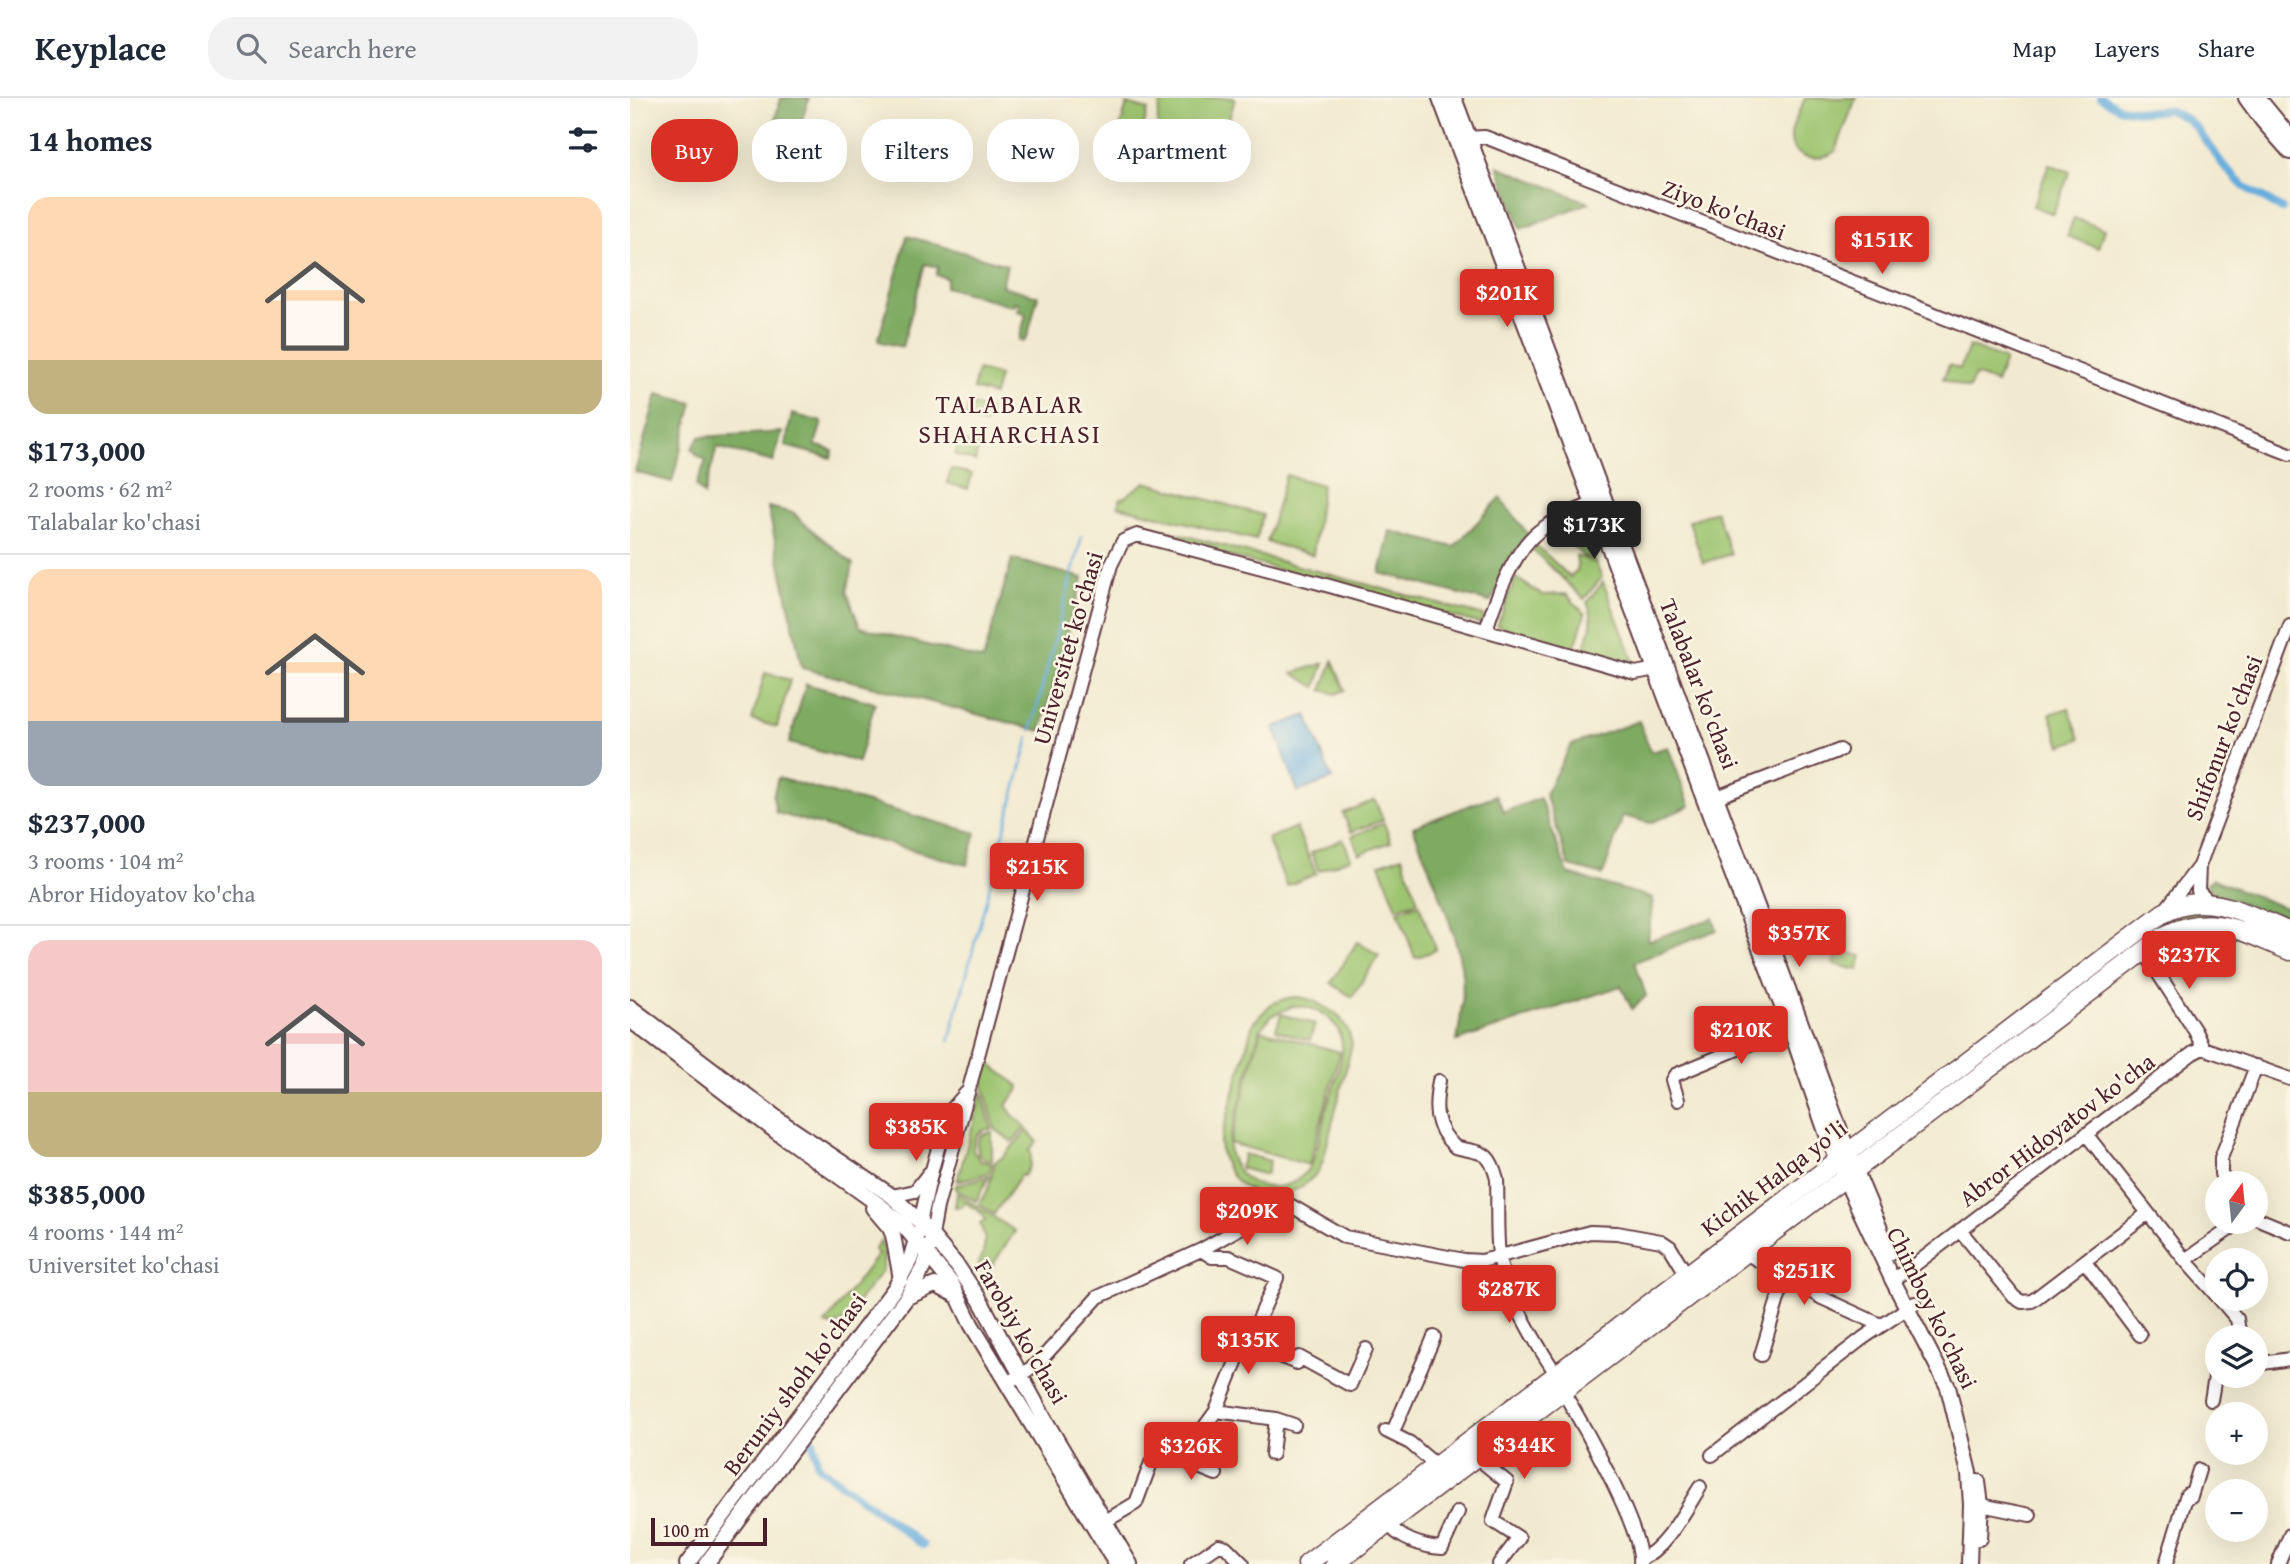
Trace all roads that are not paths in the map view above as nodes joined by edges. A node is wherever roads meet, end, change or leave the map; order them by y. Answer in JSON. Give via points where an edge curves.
{"nodes":[{"id":1,"x":1440,"y":98,"type":"edge"},
{"id":2,"x":1454,"y":98,"type":"edge"},
{"id":3,"x":2246,"y":98,"type":"edge"},
{"id":4,"x":2258,"y":98,"type":"edge"},
{"id":5,"x":2290,"y":137,"type":"edge"},
{"id":6,"x":1462,"y":138,"type":"junction"},
{"id":7,"x":2290,"y":152,"type":"edge"},
{"id":8,"x":1560,"y":400,"type":"junction"},
{"id":9,"x":2290,"y":454,"type":"edge"},
{"id":10,"x":1592,"y":505,"type":"junction"},
{"id":11,"x":2290,"y":626,"type":"edge"},
{"id":12,"x":1486,"y":630,"type":"junction"},
{"id":13,"x":1661,"y":669,"type":"junction"},
{"id":14,"x":1840,"y":750,"type":"dead end"},
{"id":15,"x":1717,"y":797,"type":"junction"},
{"id":16,"x":2199,"y":866,"type":"junction"},
{"id":17,"x":2209,"y":902,"type":"junction"},
{"id":18,"x":1750,"y":904,"type":"junction"},
{"id":19,"x":2163,"y":913,"type":"junction"},
{"id":20,"x":2290,"y":932,"type":"edge"},
{"id":21,"x":2144,"y":951,"type":"junction"},
{"id":22,"x":2290,"y":951,"type":"edge"},
{"id":23,"x":2067,"y":998,"type":"junction"},
{"id":24,"x":630,"y":1007,"type":"edge"},
{"id":25,"x":630,"y":1020,"type":"edge"},
{"id":26,"x":1794,"y":1023,"type":"junction"},
{"id":27,"x":2203,"y":1048,"type":"junction"},
{"id":28,"x":2256,"y":1066,"type":"junction"},
{"id":29,"x":2290,"y":1079,"type":"edge"},
{"id":30,"x":1439,"y":1081,"type":"dead end"},
{"id":31,"x":968,"y":1090,"type":"junction"},
{"id":32,"x":1678,"y":1100,"type":"dead end"},
{"id":33,"x":2086,"y":1134,"type":"junction"},
{"id":34,"x":1846,"y":1164,"type":"junction"},
{"id":35,"x":932,"y":1170,"type":"junction"},
{"id":36,"x":2221,"y":1171,"type":"edge"},
{"id":37,"x":861,"y":1192,"type":"junction"},
{"id":38,"x":892,"y":1196,"type":"junction"},
{"id":39,"x":2148,"y":1213,"type":"junction"},
{"id":40,"x":920,"y":1222,"type":"junction"},
{"id":41,"x":2268,"y":1223,"type":"edge"},
{"id":42,"x":1961,"y":1230,"type":"junction"},
{"id":43,"x":2290,"y":1232,"type":"edge"},
{"id":44,"x":2223,"y":1234,"type":"edge"},
{"id":45,"x":932,"y":1235,"type":"junction"},
{"id":46,"x":916,"y":1239,"type":"junction"},
{"id":47,"x":1201,"y":1250,"type":"junction"},
{"id":48,"x":927,"y":1253,"type":"junction"},
{"id":49,"x":1746,"y":1253,"type":"junction"},
{"id":50,"x":1499,"y":1256,"type":"junction"},
{"id":51,"x":2185,"y":1260,"type":"junction"},
{"id":52,"x":2085,"y":1262,"type":"junction"},
{"id":53,"x":1687,"y":1275,"type":"junction"},
{"id":54,"x":1785,"y":1276,"type":"junction"},
{"id":55,"x":1895,"y":1277,"type":"junction"},
{"id":56,"x":901,"y":1279,"type":"junction"},
{"id":57,"x":2205,"y":1282,"type":"edge"},
{"id":58,"x":957,"y":1295,"type":"junction"},
{"id":59,"x":907,"y":1297,"type":"junction"},
{"id":60,"x":1911,"y":1306,"type":"junction"},
{"id":61,"x":1654,"y":1312,"type":"junction"},
{"id":62,"x":1881,"y":1325,"type":"junction"},
{"id":63,"x":2140,"y":1335,"type":"dead end"},
{"id":64,"x":1434,"y":1337,"type":"dead end"},
{"id":65,"x":1248,"y":1343,"type":"junction"},
{"id":66,"x":1366,"y":1349,"type":"dead end"},
{"id":67,"x":1762,"y":1354,"type":"dead end"},
{"id":68,"x":2290,"y":1359,"type":"edge"},
{"id":69,"x":2268,"y":1362,"type":"edge"},
{"id":70,"x":1013,"y":1379,"type":"junction"},
{"id":71,"x":1560,"y":1383,"type":"junction"},
{"id":72,"x":2213,"y":1388,"type":"edge"},
{"id":73,"x":2211,"y":1400,"type":"dead end"},
{"id":74,"x":1216,"y":1411,"type":"junction"},
{"id":75,"x":1276,"y":1419,"type":"junction"},
{"id":76,"x":1294,"y":1424,"type":"dead end"},
{"id":77,"x":1272,"y":1454,"type":"dead end"},
{"id":78,"x":1712,"y":1455,"type":"dead end"},
{"id":79,"x":1475,"y":1456,"type":"junction"},
{"id":80,"x":1187,"y":1460,"type":"junction"},
{"id":81,"x":1437,"y":1466,"type":"junction"},
{"id":82,"x":2199,"y":1470,"type":"dead end"},
{"id":83,"x":1216,"y":1474,"type":"dead end"},
{"id":84,"x":1700,"y":1487,"type":"dead end"},
{"id":85,"x":1976,"y":1505,"type":"junction"},
{"id":86,"x":1458,"y":1513,"type":"dead end"},
{"id":87,"x":2030,"y":1515,"type":"dead end"},
{"id":88,"x":1104,"y":1522,"type":"junction"},
{"id":89,"x":1388,"y":1523,"type":"junction"},
{"id":90,"x":2290,"y":1535,"type":"edge"},
{"id":91,"x":1644,"y":1562,"type":"edge"},
{"id":92,"x":687,"y":1564,"type":"edge"},
{"id":93,"x":706,"y":1564,"type":"edge"},
{"id":94,"x":1116,"y":1564,"type":"edge"},
{"id":95,"x":1130,"y":1564,"type":"edge"},
{"id":96,"x":1191,"y":1564,"type":"edge"},
{"id":97,"x":1243,"y":1564,"type":"edge"},
{"id":98,"x":1307,"y":1564,"type":"edge"},
{"id":99,"x":1335,"y":1564,"type":"edge"},
{"id":100,"x":1499,"y":1564,"type":"edge"},
{"id":101,"x":1969,"y":1564,"type":"edge"},
{"id":102,"x":1977,"y":1564,"type":"edge"},
{"id":103,"x":2166,"y":1564,"type":"edge"},
{"id":104,"x":2278,"y":1564,"type":"edge"}],
"edges":[{"from":1,"to":6,"type":"main road","name":"Talabalar ko'chasi"},
{"from":2,"to":6,"type":"main road","name":"Talabalar ko'chasi"},
{"from":3,"to":7,"type":"main road"},
{"from":4,"to":5,"type":"main road"},
{"from":6,"to":8,"type":"main road","name":"Talabalar ko'chasi"},
{"from":6,"to":9,"type":"street","name":"Ziyo ko'chasi","via":[[1485,137]]},
{"from":8,"to":10,"type":"main road","name":"Talabalar ko'chasi"},
{"from":8,"to":13,"type":"main road","name":"Talabalar ko'chasi"},
{"from":10,"to":12,"type":"street","via":[[1559,519],[1527,544]]},
{"from":10,"to":13,"type":"main road","name":"Talabalar ko'chasi"},
{"from":11,"to":16,"type":"street","name":"Shifonur ko'chasi"},
{"from":12,"to":13,"type":"street","name":"Universitet ko'chasi","via":[[1635,673]]},
{"from":12,"to":31,"type":"street","name":"Universitet ko'chasi","via":[[1138,535],[1123,541],[1111,565]]},
{"from":13,"to":15,"type":"main road","name":"Talabalar ko'chasi"},
{"from":13,"to":18,"type":"main road","name":"Talabalar ko'chasi"},
{"from":14,"to":15,"type":"street"},
{"from":15,"to":18,"type":"main road","name":"Talabalar ko'chasi"},
{"from":16,"to":17,"type":"street","via":[[2198,891]]},
{"from":16,"to":19,"type":"street","name":"Shifonur ko'chasi"},
{"from":17,"to":19,"type":"highway","name":"Kichik Halqa yo'li","via":[[2183,903]]},
{"from":17,"to":20,"type":"highway","name":"Kichik Halqa yo'li"},
{"from":18,"to":26,"type":"main road","name":"Talabalar ko'chasi"},
{"from":19,"to":23,"type":"highway","name":"Kichik Halqa yo'li"},
{"from":21,"to":22,"type":"highway","name":"Kichik Halqa yo'li","via":[[2177,929],[2200,923],[2226,926]]},
{"from":21,"to":23,"type":"highway","name":"Kichik Halqa yo'li"},
{"from":21,"to":27,"type":"street"},
{"from":23,"to":34,"type":"highway","name":"Kichik Halqa yo'li"},
{"from":24,"to":38,"type":"main road","name":"Farobiy ko'chasi","via":[[786,1125]]},
{"from":25,"to":37,"type":"main road","name":"Farobiy ko'chasi"},
{"from":26,"to":32,"type":"street","via":[[1675,1075],[1672,1080]]},
{"from":26,"to":34,"type":"main road","name":"Talabalar ko'chasi"},
{"from":27,"to":28,"type":"street"},
{"from":27,"to":33,"type":"street","name":"Abror Hidoyatov ko'cha"},
{"from":28,"to":29,"type":"street"},
{"from":28,"to":36,"type":"street","via":[[2221,1158]]},
{"from":30,"to":50,"type":"street","via":[[1435,1109],[1440,1128],[1455,1147],[1477,1150],[1494,1168]]},
{"from":31,"to":35,"type":"street","name":"Universitet ko'chasi","via":[[947,1115]]},
{"from":31,"to":45,"type":"street","name":"Universitet ko'chasi"},
{"from":33,"to":39,"type":"street"},
{"from":33,"to":42,"type":"street","name":"Abror Hidoyatov ko'cha"},
{"from":34,"to":49,"type":"highway","name":"Kichik Halqa yo'li"},
{"from":34,"to":53,"type":"highway","name":"Kichik Halqa yo'li"},
{"from":34,"to":55,"type":"main road","name":"Chimboy ko'chasi"},
{"from":35,"to":38,"type":"street","via":[[915,1191]]},
{"from":35,"to":40,"type":"street","name":"Universitet ko'chasi"},
{"from":37,"to":46,"type":"main road","name":"Farobiy ko'chasi"},
{"from":37,"to":56,"type":"main road","via":[[890,1228]]},
{"from":38,"to":40,"type":"main road","name":"Farobiy ko'chasi"},
{"from":39,"to":51,"type":"street"},
{"from":39,"to":52,"type":"street"},
{"from":40,"to":45,"type":"main road","name":"Farobiy ko'chasi"},
{"from":40,"to":46,"type":"main road","name":"Beruniy shoh ko'chasi"},
{"from":41,"to":43,"type":"street"},
{"from":42,"to":52,"type":"street","via":[[2022,1302],[2032,1301]]},
{"from":42,"to":55,"type":"street","name":"Abror Hidoyatov ko'cha"},
{"from":44,"to":51,"type":"street"},
{"from":45,"to":46,"type":"main road"},
{"from":45,"to":48,"type":"main road","name":"Beruniy shoh ko'chasi"},
{"from":45,"to":70,"type":"main road","name":"Farobiy ko'chasi","via":[[980,1300]]},
{"from":46,"to":48,"type":"main road","name":"Farobiy ko'chasi"},
{"from":46,"to":56,"type":"main road","name":"Beruniy shoh ko'chasi"},
{"from":47,"to":50,"type":"street","via":[[1269,1206],[1288,1204],[1345,1237],[1464,1260]]},
{"from":47,"to":65,"type":"street","via":[[1277,1278]]},
{"from":47,"to":70,"type":"street","via":[[1098,1297],[1036,1365]]},
{"from":48,"to":58,"type":"main road","name":"Farobiy ko'chasi"},
{"from":48,"to":59,"type":"main road","name":"Beruniy shoh ko'chasi"},
{"from":49,"to":54,"type":"street"},
{"from":49,"to":61,"type":"highway","name":"Kichik Halqa yo'li"},
{"from":50,"to":53,"type":"street","via":[[1590,1232],[1617,1233],[1661,1241],[1670,1247]]},
{"from":50,"to":71,"type":"street","via":[[1506,1281]]},
{"from":51,"to":57,"type":"street"},
{"from":52,"to":63,"type":"street"},
{"from":53,"to":61,"type":"highway","name":"Kichik Halqa yo'li"},
{"from":54,"to":62,"type":"street"},
{"from":54,"to":67,"type":"street"},
{"from":55,"to":60,"type":"main road","name":"Chimboy ko'chasi"},
{"from":56,"to":92,"type":"main road","name":"Beruniy shoh ko'chasi"},
{"from":58,"to":59,"type":"main road","via":[[935,1285]]},
{"from":58,"to":70,"type":"main road","name":"Farobiy ko'chasi","via":[[967,1317]]},
{"from":59,"to":93,"type":"main road","name":"Beruniy shoh ko'chasi"},
{"from":60,"to":62,"type":"street"},
{"from":60,"to":85,"type":"main road","name":"Chimboy ko'chasi","via":[[1952,1399]]},
{"from":61,"to":71,"type":"highway","name":"Kichik Halqa yo'li"},
{"from":62,"to":78,"type":"street"},
{"from":64,"to":81,"type":"street","via":[[1389,1433],[1410,1443]]},
{"from":65,"to":66,"type":"street","via":[[1297,1363],[1299,1357],[1350,1385]]},
{"from":65,"to":74,"type":"street"},
{"from":68,"to":69,"type":"street"},
{"from":70,"to":88,"type":"main road","name":"Farobiy ko'chasi"},
{"from":70,"to":94,"type":"main road","name":"Farobiy ko'chasi"},
{"from":71,"to":79,"type":"highway","name":"Kichik Halqa yo'li"},
{"from":71,"to":81,"type":"highway","name":"Kichik Halqa yo'li"},
{"from":71,"to":91,"type":"street","via":[[1601,1456]]},
{"from":72,"to":73,"type":"street"},
{"from":74,"to":75,"type":"street"},
{"from":74,"to":80,"type":"street"},
{"from":75,"to":76,"type":"street"},
{"from":75,"to":77,"type":"street"},
{"from":79,"to":89,"type":"highway","name":"Kichik Halqa yo'li"},
{"from":79,"to":100,"type":"street","via":[[1507,1482],[1493,1521],[1519,1538]]},
{"from":80,"to":83,"type":"street"},
{"from":80,"to":88,"type":"street","via":[[1156,1458],[1136,1503]]},
{"from":81,"to":98,"type":"highway","name":"Kichik Halqa yo'li"},
{"from":82,"to":103,"type":"street"},
{"from":84,"to":91,"type":"street"},
{"from":85,"to":87,"type":"street"},
{"from":85,"to":101,"type":"main road","name":"Chimboy ko'chasi"},
{"from":85,"to":102,"type":"main road","name":"Chimboy ko'chasi"},
{"from":86,"to":89,"type":"street","via":[[1442,1548],[1401,1537]]},
{"from":88,"to":95,"type":"main road","name":"Farobiy ko'chasi"},
{"from":89,"to":99,"type":"highway","name":"Kichik Halqa yo'li"},
{"from":90,"to":104,"type":"street"},
{"from":96,"to":97,"type":"street","via":[[1219,1545]]}]}
